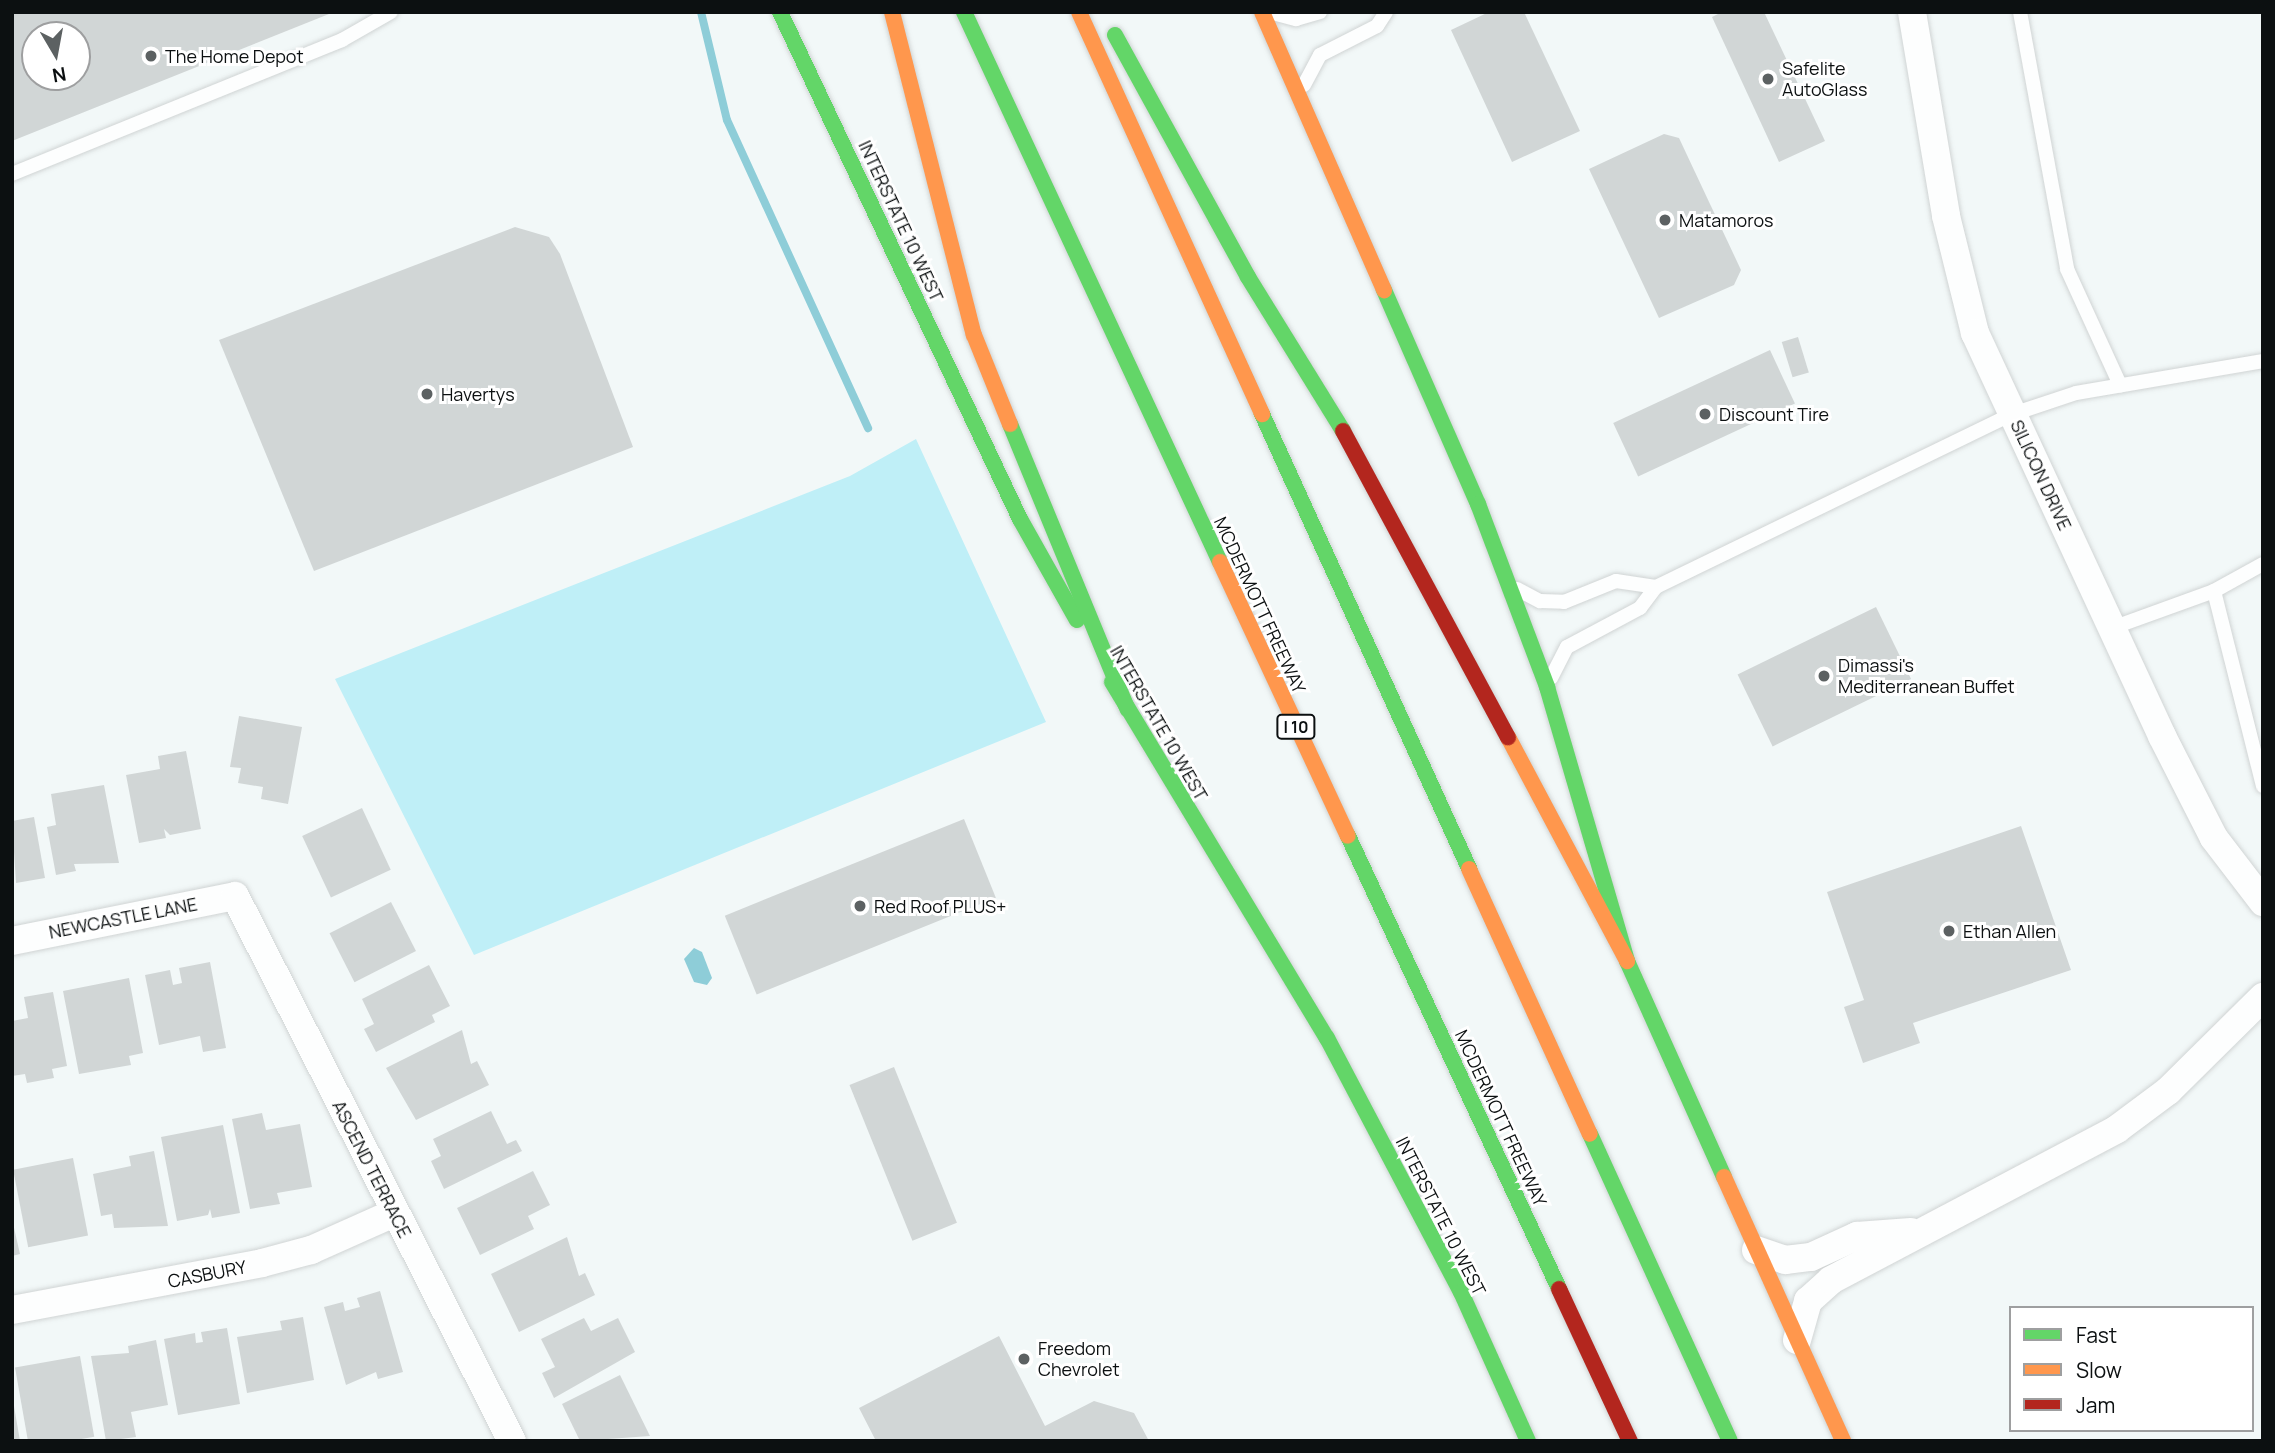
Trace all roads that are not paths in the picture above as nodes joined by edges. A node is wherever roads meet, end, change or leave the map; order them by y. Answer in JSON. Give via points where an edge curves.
{"nodes":[{"id":1,"x":391,"y":12,"type":"edge"},
{"id":2,"x":780,"y":12,"type":"edge"},
{"id":3,"x":892,"y":12,"type":"edge"},
{"id":4,"x":964,"y":12,"type":"edge"},
{"id":5,"x":1079,"y":12,"type":"edge"},
{"id":6,"x":1262,"y":12,"type":"edge"},
{"id":7,"x":1269,"y":12,"type":"edge"},
{"id":8,"x":1320,"y":12,"type":"edge"},
{"id":9,"x":1386,"y":12,"type":"edge"},
{"id":10,"x":1912,"y":12,"type":"edge"},
{"id":11,"x":2020,"y":12,"type":"edge"},
{"id":12,"x":1109,"y":23,"type":"dead end"},
{"id":13,"x":1303,"y":104,"type":"junction"},
{"id":14,"x":12,"y":174,"type":"edge"},
{"id":15,"x":2263,"y":361,"type":"edge"},
{"id":16,"x":2120,"y":386,"type":"junction"},
{"id":17,"x":2013,"y":414,"type":"junction"},
{"id":18,"x":2263,"y":564,"type":"edge"},
{"id":19,"x":1509,"y":584,"type":"junction"},
{"id":20,"x":1656,"y":587,"type":"junction"},
{"id":21,"x":2214,"y":591,"type":"junction"},
{"id":22,"x":2112,"y":628,"type":"junction"},
{"id":23,"x":1547,"y":687,"type":"junction"},
{"id":24,"x":1128,"y":710,"type":"junction"},
{"id":25,"x":2263,"y":786,"type":"edge"},
{"id":26,"x":235,"y":896,"type":"joint"},
{"id":27,"x":2263,"y":902,"type":"edge"},
{"id":28,"x":12,"y":941,"type":"edge"},
{"id":29,"x":1627,"y":961,"type":"junction"},
{"id":30,"x":2263,"y":997,"type":"edge"},
{"id":31,"x":394,"y":1213,"type":"junction"},
{"id":32,"x":1912,"y":1232,"type":"junction"},
{"id":33,"x":1756,"y":1250,"type":"junction"},
{"id":34,"x":12,"y":1310,"type":"edge"},
{"id":35,"x":1797,"y":1340,"type":"junction"},
{"id":36,"x":512,"y":1441,"type":"edge"},
{"id":37,"x":1528,"y":1441,"type":"edge"},
{"id":38,"x":1630,"y":1441,"type":"edge"},
{"id":39,"x":1730,"y":1441,"type":"edge"},
{"id":40,"x":1843,"y":1441,"type":"edge"}],
"edges":[{"from":1,"to":14,"type":"lane","via":[[342,40]]},
{"from":2,"to":24,"type":"main road","name":"INTERSTATE 10 WEST","via":[[1020,519]]},
{"from":3,"to":24,"type":"main road","via":[[974,335]]},
{"from":4,"to":38,"type":"main road","name":"MCDERMOTT FREEWAY","number":"I 10"},
{"from":5,"to":39,"type":"main road"},
{"from":6,"to":13,"type":"main road"},
{"from":7,"to":8,"type":"lane","via":[[1296,19]]},
{"from":9,"to":13,"type":"lane","via":[[1377,26],[1320,55],[1307,71]]},
{"from":10,"to":17,"type":"street","name":"SILICON DRIVE","via":[[1960,275],[1975,333]]},
{"from":11,"to":16,"type":"lane","via":[[2067,268]]},
{"from":12,"to":29,"type":"main road","via":[[1248,277],[1357,453]]},
{"from":13,"to":19,"type":"main road"},
{"from":15,"to":16,"type":"lane"},
{"from":16,"to":17,"type":"lane"},
{"from":17,"to":20,"type":"lane"},
{"from":17,"to":22,"type":"street","name":"SILICON DRIVE"},
{"from":18,"to":21,"type":"lane"},
{"from":19,"to":20,"type":"lane","via":[[1540,601],[1564,602],[1616,581]]},
{"from":19,"to":23,"type":"main road"},
{"from":20,"to":23,"type":"lane","via":[[1640,608],[1567,648]]},
{"from":21,"to":22,"type":"lane"},
{"from":21,"to":25,"type":"lane"},
{"from":22,"to":27,"type":"street","name":"SILICON DRIVE","via":[[2214,838]]},
{"from":23,"to":29,"type":"main road"},
{"from":24,"to":37,"type":"main road","name":"INTERSTATE 10 WEST","via":[[1327,1038],[1461,1292]]},
{"from":26,"to":28,"type":"street","name":"NEWCASTLE LANE"},
{"from":26,"to":31,"type":"street","name":"ASCEND TERRACE"},
{"from":29,"to":33,"type":"main road"},
{"from":30,"to":32,"type":"street","via":[[2168,1091],[2117,1129],[2050,1168]]},
{"from":31,"to":34,"type":"street","name":"CASBURY","via":[[311,1250],[262,1263]]},
{"from":31,"to":36,"type":"street","name":"ASCEND TERRACE"},
{"from":32,"to":33,"type":"street","via":[[1857,1236],[1811,1257],[1786,1260]]},
{"from":32,"to":35,"type":"street","via":[[1878,1259],[1831,1280],[1808,1301]]},
{"from":33,"to":35,"type":"main road"},
{"from":35,"to":40,"type":"main road"}]}
